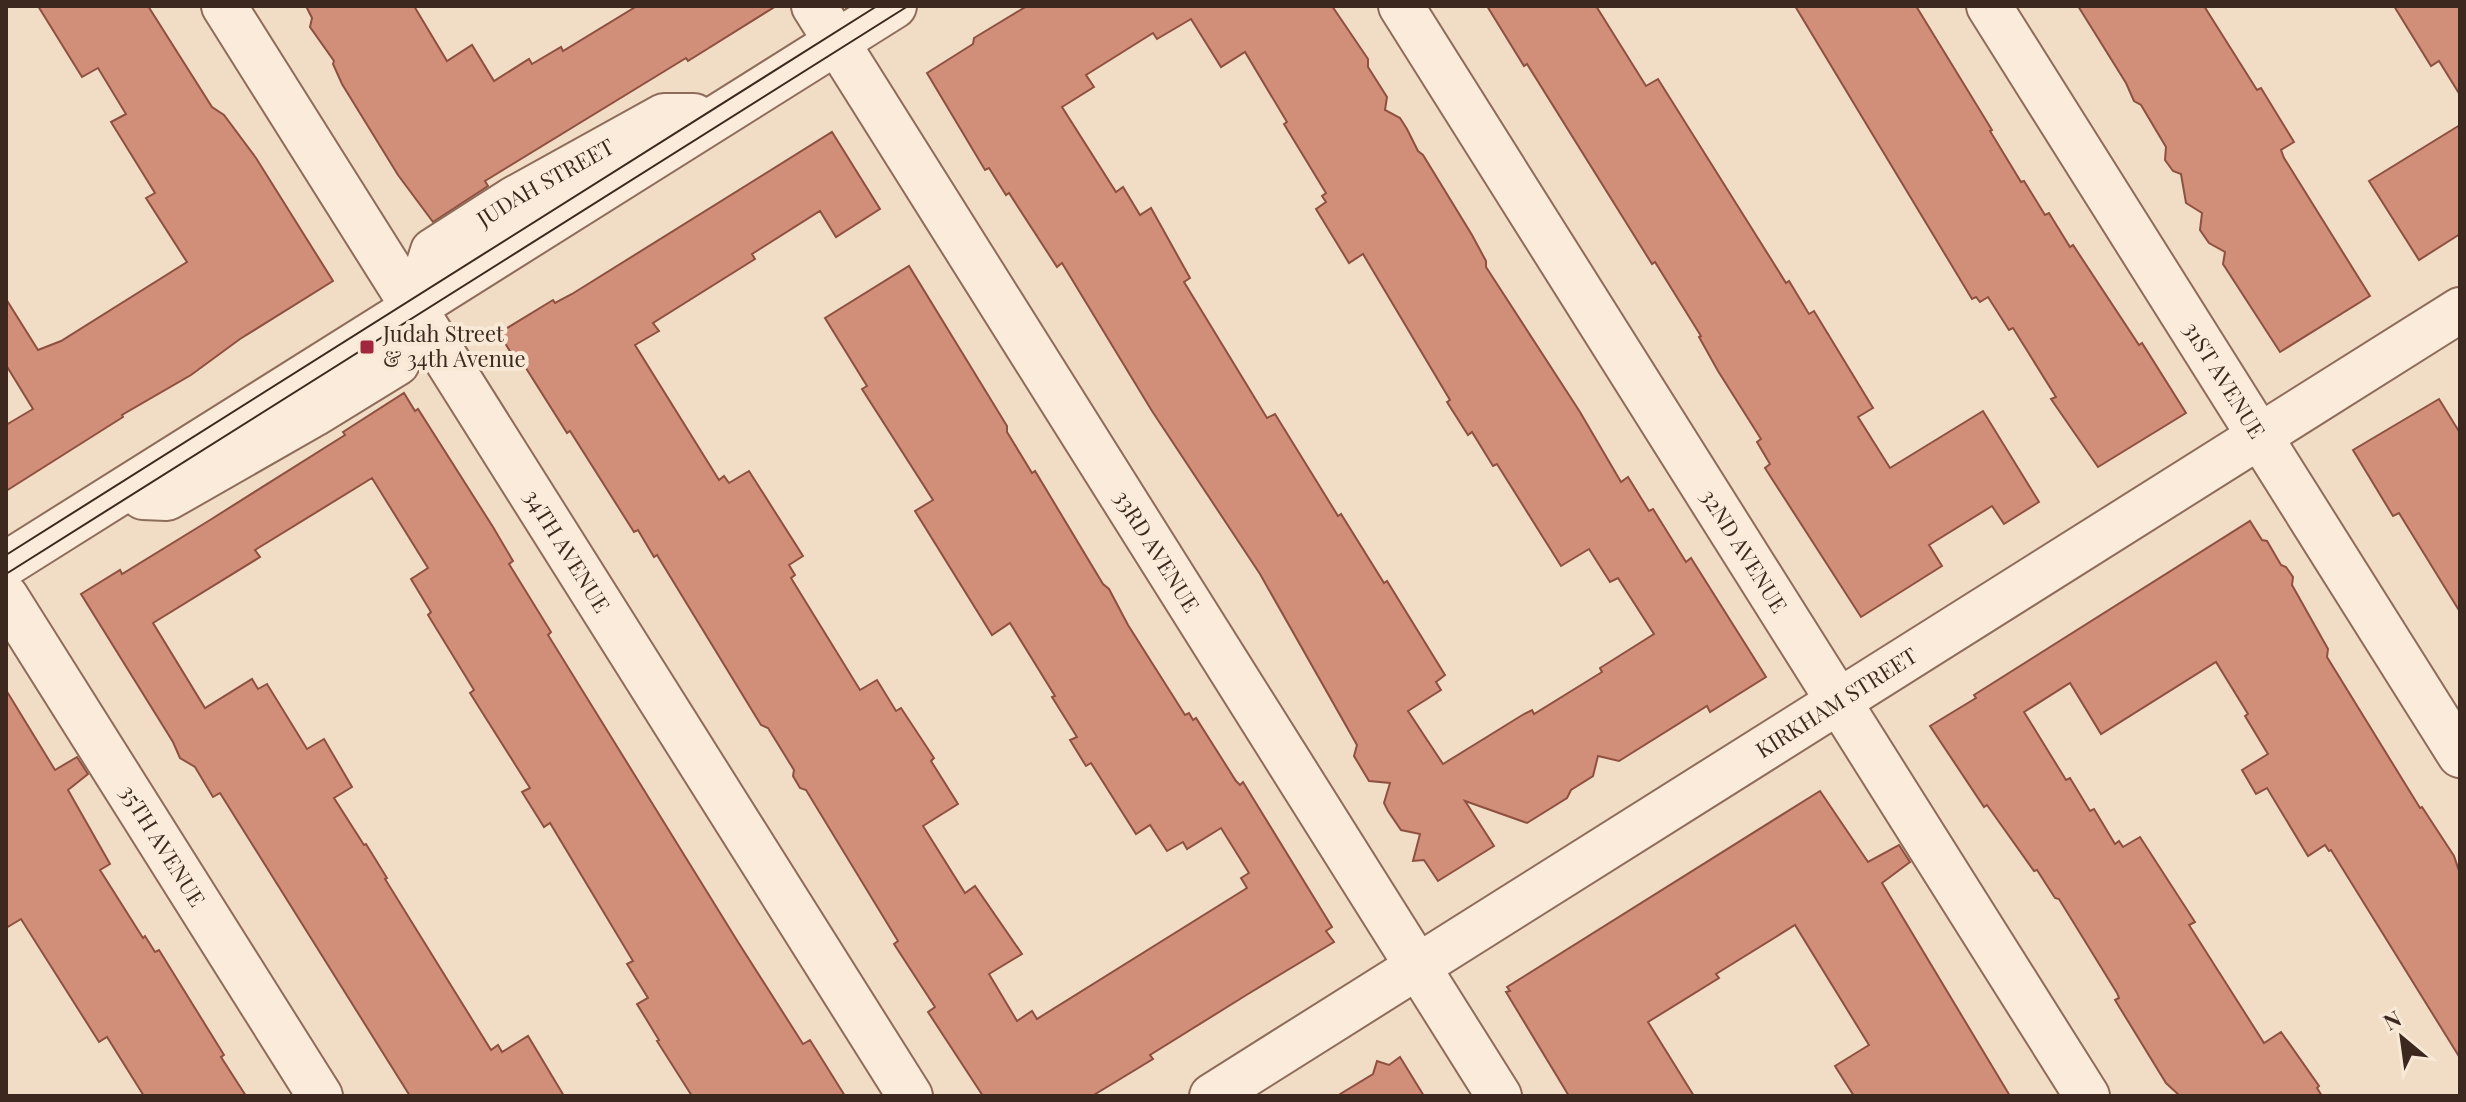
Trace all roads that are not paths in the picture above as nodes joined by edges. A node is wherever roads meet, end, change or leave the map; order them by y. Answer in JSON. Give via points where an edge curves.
{"nodes":[{"id":1,"x":224,"y":6,"type":"edge"},
{"id":2,"x":894,"y":6,"type":"edge"},
{"id":3,"x":1401,"y":6,"type":"edge"},
{"id":4,"x":1989,"y":6,"type":"edge"},
{"id":5,"x":826,"y":24,"type":"edge"},
{"id":6,"x":414,"y":308,"type":"junction"},
{"id":7,"x":2460,"y":310,"type":"edge"},
{"id":8,"x":2259,"y":437,"type":"junction"},
{"id":9,"x":6,"y":564,"type":"edge"},
{"id":10,"x":6,"y":597,"type":"edge"},
{"id":11,"x":1838,"y":702,"type":"junction"},
{"id":12,"x":2460,"y":755,"type":"edge"},
{"id":13,"x":1418,"y":967,"type":"junction"},
{"id":14,"x":320,"y":1096,"type":"edge"},
{"id":15,"x":910,"y":1096,"type":"edge"},
{"id":16,"x":1212,"y":1096,"type":"edge"},
{"id":17,"x":1499,"y":1096,"type":"edge"},
{"id":18,"x":2087,"y":1096,"type":"edge"}],
"edges":[{"from":1,"to":6,"type":"street","name":"34TH AVENUE"},
{"from":2,"to":5,"type":"street","name":"JUDAH STREET"},
{"from":3,"to":11,"type":"street","name":"32ND AVENUE"},
{"from":4,"to":8,"type":"street","name":"31ST AVENUE"},
{"from":5,"to":6,"type":"street","name":"JUDAH STREET","via":[[720,115]]},
{"from":5,"to":13,"type":"street","name":"33RD AVENUE"},
{"from":6,"to":9,"type":"street","name":"JUDAH STREET"},
{"from":6,"to":15,"type":"street","name":"34TH AVENUE"},
{"from":7,"to":8,"type":"street","name":"KIRKHAM STREET"},
{"from":8,"to":11,"type":"street","name":"KIRKHAM STREET"},
{"from":8,"to":12,"type":"street","name":"31ST AVENUE"},
{"from":10,"to":14,"type":"street","name":"35TH AVENUE"},
{"from":11,"to":13,"type":"street","name":"KIRKHAM STREET"},
{"from":11,"to":18,"type":"street","name":"32ND AVENUE"},
{"from":13,"to":16,"type":"street","name":"KIRKHAM STREET"},
{"from":13,"to":17,"type":"street","name":"33RD AVENUE"}]}
